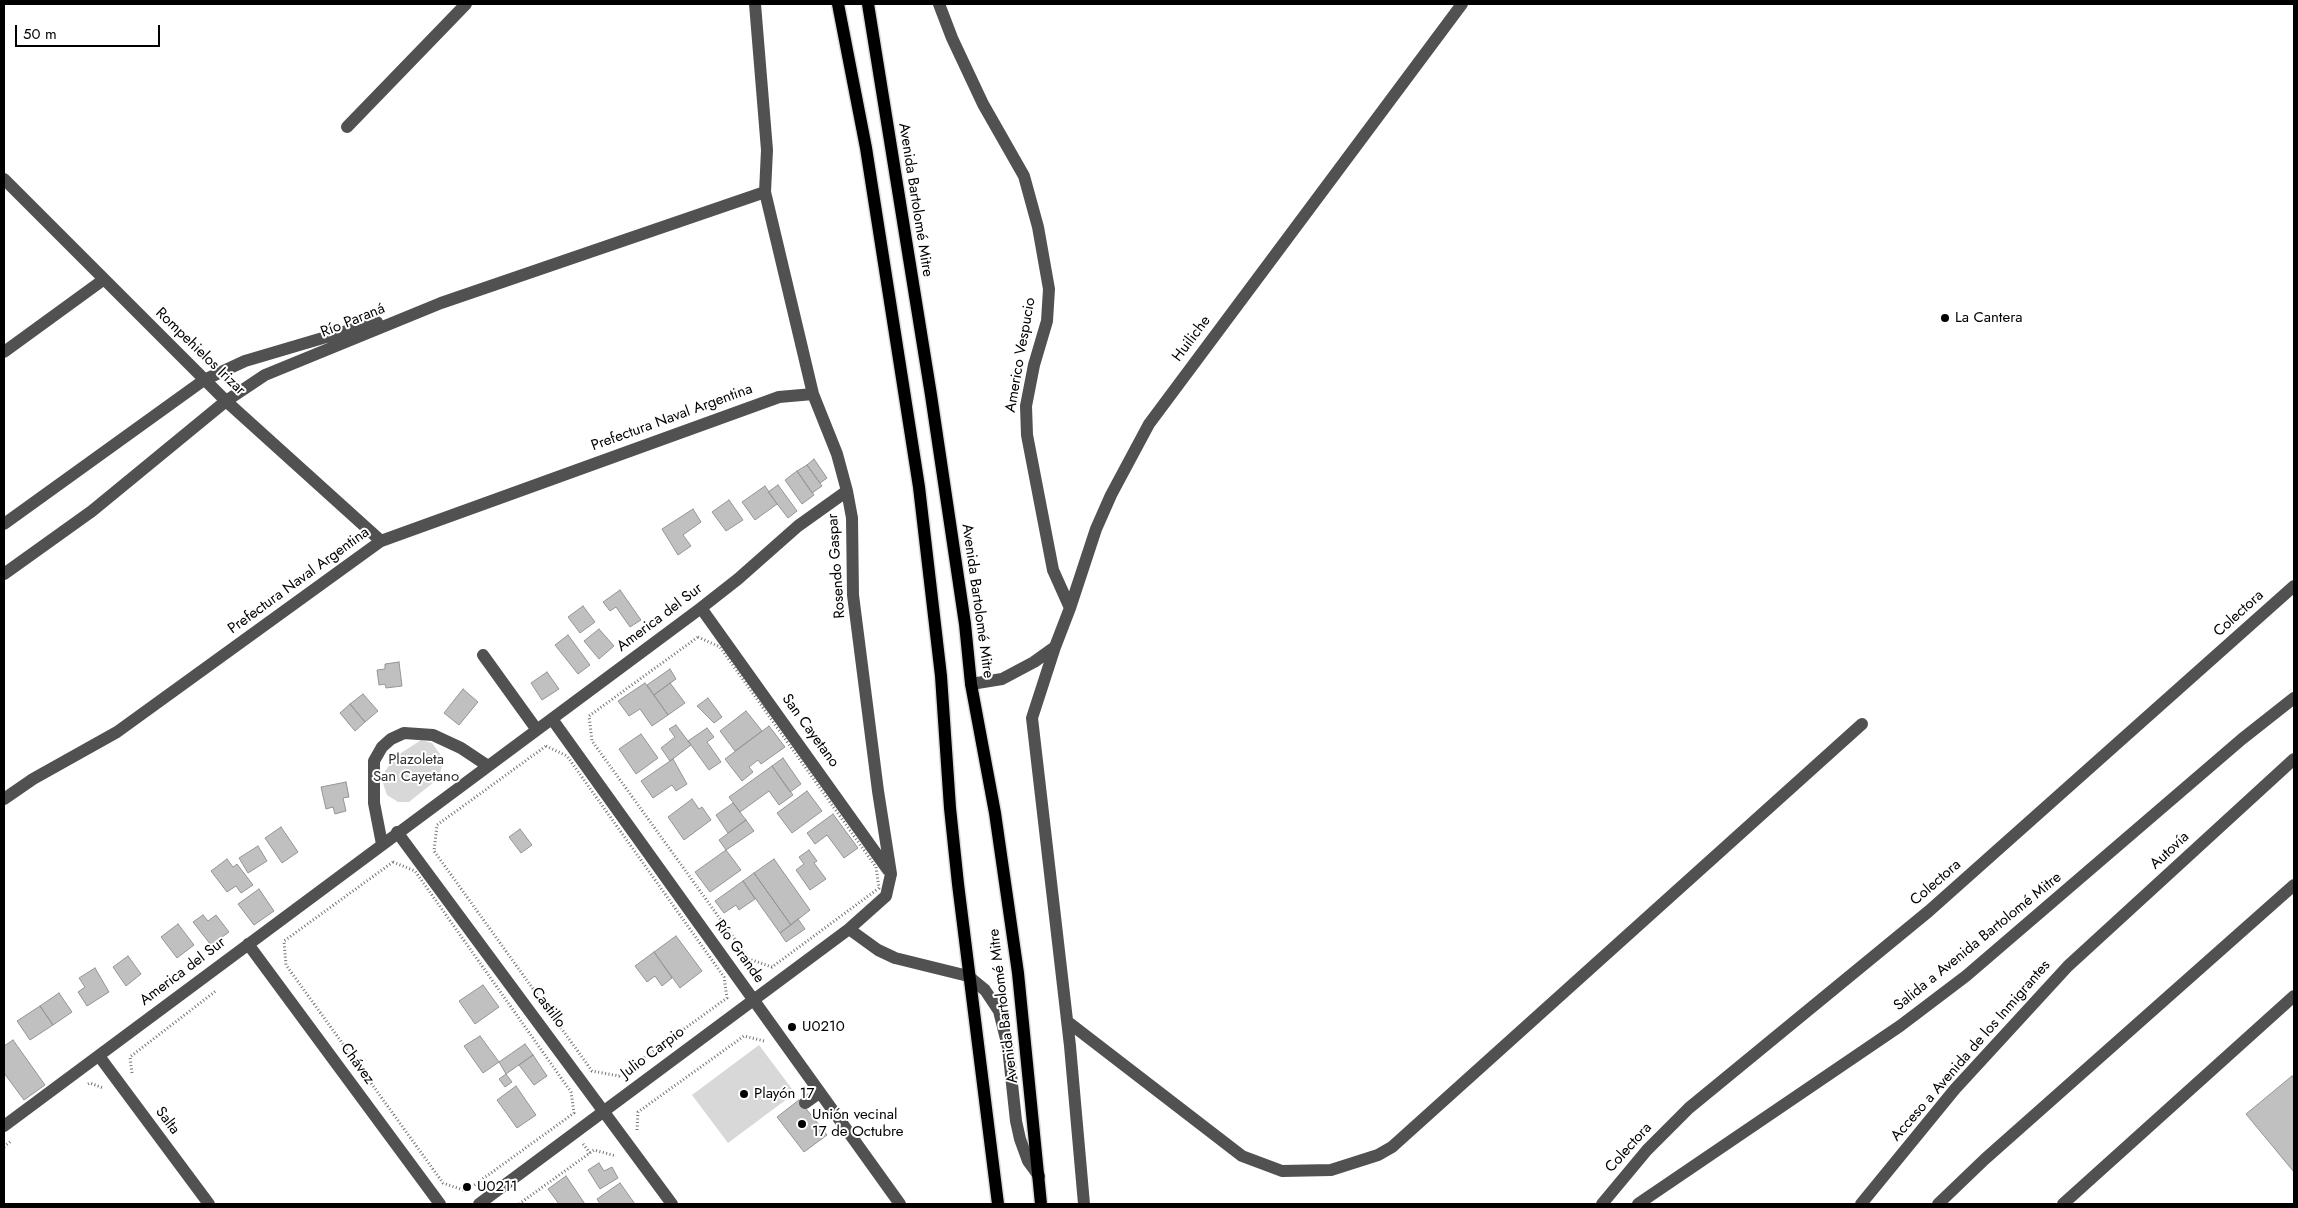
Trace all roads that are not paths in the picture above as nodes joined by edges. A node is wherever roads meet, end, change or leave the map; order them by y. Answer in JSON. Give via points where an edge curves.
{"nodes":[{"id":1,"x":466,"y":4,"type":"edge"},
{"id":2,"x":755,"y":4,"type":"edge"},
{"id":3,"x":838,"y":4,"type":"edge"},
{"id":4,"x":868,"y":4,"type":"edge"},
{"id":5,"x":940,"y":4,"type":"edge"},
{"id":6,"x":1462,"y":4,"type":"edge"},
{"id":7,"x":347,"y":126,"type":"dead end"},
{"id":8,"x":4,"y":179,"type":"edge"},
{"id":9,"x":765,"y":192,"type":"junction"},
{"id":10,"x":103,"y":280,"type":"junction"},
{"id":11,"x":441,"y":303,"type":"junction"},
{"id":12,"x":4,"y":352,"type":"edge"},
{"id":13,"x":204,"y":380,"type":"junction"},
{"id":14,"x":813,"y":394,"type":"junction"},
{"id":15,"x":226,"y":401,"type":"junction"},
{"id":16,"x":847,"y":491,"type":"junction"},
{"id":17,"x":4,"y":524,"type":"edge"},
{"id":18,"x":381,"y":541,"type":"junction"},
{"id":19,"x":4,"y":574,"type":"edge"},
{"id":20,"x":2294,"y":586,"type":"edge"},
{"id":21,"x":701,"y":608,"type":"junction"},
{"id":22,"x":1070,"y":608,"type":"junction"},
{"id":23,"x":1055,"y":647,"type":"junction"},
{"id":24,"x":483,"y":656,"type":"dead end"},
{"id":25,"x":971,"y":684,"type":"junction"},
{"id":26,"x":2294,"y":698,"type":"edge"},
{"id":27,"x":552,"y":719,"type":"junction"},
{"id":28,"x":1862,"y":724,"type":"dead end"},
{"id":29,"x":536,"y":730,"type":"junction"},
{"id":30,"x":2294,"y":759,"type":"edge"},
{"id":31,"x":488,"y":766,"type":"junction"},
{"id":32,"x":4,"y":799,"type":"edge"},
{"id":33,"x":397,"y":832,"type":"junction"},
{"id":34,"x":382,"y":844,"type":"junction"},
{"id":35,"x":891,"y":874,"type":"junction"},
{"id":36,"x":2294,"y":885,"type":"edge"},
{"id":37,"x":849,"y":930,"type":"junction"},
{"id":38,"x":248,"y":944,"type":"junction"},
{"id":39,"x":2068,"y":966,"type":"joint"},
{"id":40,"x":968,"y":976,"type":"junction"},
{"id":41,"x":2294,"y":996,"type":"edge"},
{"id":42,"x":753,"y":999,"type":"junction"},
{"id":43,"x":1068,"y":1022,"type":"junction"},
{"id":44,"x":99,"y":1056,"type":"junction"},
{"id":45,"x":819,"y":1092,"type":"junction"},
{"id":46,"x":805,"y":1103,"type":"dead end"},
{"id":47,"x":604,"y":1110,"type":"junction"},
{"id":48,"x":4,"y":1126,"type":"edge"},
{"id":49,"x":1039,"y":1176,"type":"junction"},
{"id":50,"x":208,"y":1204,"type":"edge"},
{"id":51,"x":440,"y":1204,"type":"edge"},
{"id":52,"x":479,"y":1204,"type":"edge"},
{"id":53,"x":672,"y":1204,"type":"edge"},
{"id":54,"x":900,"y":1204,"type":"edge"},
{"id":55,"x":998,"y":1204,"type":"edge"},
{"id":56,"x":1041,"y":1204,"type":"edge"},
{"id":57,"x":1084,"y":1204,"type":"edge"},
{"id":58,"x":1602,"y":1204,"type":"edge"},
{"id":59,"x":1638,"y":1204,"type":"edge"},
{"id":60,"x":1861,"y":1204,"type":"edge"},
{"id":61,"x":1938,"y":1204,"type":"edge"},
{"id":62,"x":2063,"y":1204,"type":"edge"}],
"edges":[{"from":1,"to":7,"type":"street"},
{"from":2,"to":9,"type":"street","name":"Rosendo Gaspar","via":[[767,150]]},
{"from":3,"to":40,"type":"main road","name":"Avenida Bartolomé Mitre","via":[[868,157],[920,487]]},
{"from":4,"to":25,"type":"main road","name":"Avenida Bartolomé Mitre","via":[[931,395]]},
{"from":5,"to":22,"type":"street","name":"Americo Vespucio","via":[[983,104],[1024,176],[1038,228],[1049,289],[1047,321],[1026,406],[1026,435],[1053,570]]},
{"from":6,"to":22,"type":"street","name":"Huiliche","via":[[1149,424],[1096,529]]},
{"from":8,"to":10,"type":"street","name":"Rompehielos Irizar"},
{"from":9,"to":11,"type":"street","name":"Río Paraná"},
{"from":9,"to":14,"type":"street","name":"Rosendo Gaspar"},
{"from":10,"to":12,"type":"street"},
{"from":10,"to":13,"type":"street","name":"Rompehielos Irizar"},
{"from":11,"to":13,"type":"street","via":[[245,361]]},
{"from":11,"to":15,"type":"street","name":"Río Paraná","via":[[265,375]]},
{"from":13,"to":15,"type":"street","name":"Rompehielos Irizar"},
{"from":13,"to":17,"type":"street"},
{"from":14,"to":16,"type":"street","name":"Rosendo Gaspar","via":[[837,454]]},
{"from":14,"to":18,"type":"street","name":"Prefectura Naval Argentina","via":[[779,397]]},
{"from":15,"to":18,"type":"street","name":"Rompehielos Irizar"},
{"from":15,"to":19,"type":"street","name":"Río Paraná","via":[[92,511]]},
{"from":16,"to":21,"type":"street","name":"America del Sur","via":[[798,526]]},
{"from":16,"to":35,"type":"street","name":"Rosendo Gaspar","via":[[852,518],[853,595]]},
{"from":18,"to":32,"type":"street","name":"Prefectura Naval Argentina","via":[[117,732]]},
{"from":20,"to":58,"type":"street","name":"Colectora","via":[[1929,911],[1690,1108],[1647,1150]]},
{"from":21,"to":27,"type":"street","name":"America del Sur"},
{"from":21,"to":35,"type":"street","name":"San Cayetano"},
{"from":22,"to":23,"type":"street","name":"Huiliche"},
{"from":23,"to":25,"type":"street","via":[[1002,679]]},
{"from":23,"to":43,"type":"street","name":"Huiliche","via":[[1032,718]]},
{"from":24,"to":29,"type":"street"},
{"from":25,"to":49,"type":"main road","name":"Avenida Bartolomé Mitre","via":[[1018,973]]},
{"from":26,"to":59,"type":"street","name":"Salida a Avenida Bartolomé Mitre","via":[[1966,976],[1900,1026]]},
{"from":27,"to":29,"type":"street","name":"America del Sur"},
{"from":27,"to":42,"type":"street","name":"Río Grande"},
{"from":28,"to":43,"type":"street","via":[[1392,1146],[1378,1155],[1331,1170],[1282,1171],[1242,1156]]},
{"from":29,"to":31,"type":"street","name":"America del Sur"},
{"from":30,"to":39,"type":"street","name":"Autovía"},
{"from":31,"to":33,"type":"street","name":"America del Sur"},
{"from":31,"to":34,"type":"street","via":[[433,735],[404,733],[391,740],[382,747],[374,761],[374,803]]},
{"from":33,"to":34,"type":"street","name":"America del Sur"},
{"from":33,"to":47,"type":"street","name":"Castillo"},
{"from":34,"to":38,"type":"street","name":"America del Sur"},
{"from":35,"to":37,"type":"street","name":"Rosendo Gaspar","via":[[886,896]]},
{"from":36,"to":61,"type":"street"},
{"from":37,"to":40,"type":"street","via":[[895,958]]},
{"from":37,"to":42,"type":"street","name":"Julio Carpio"},
{"from":38,"to":44,"type":"street","name":"America del Sur"},
{"from":38,"to":51,"type":"street","name":"Chávez"},
{"from":39,"to":60,"type":"street","name":"Acceso a Avenida de los Inmigrantes","via":[[1955,1089]]},
{"from":40,"to":49,"type":"street","via":[[985,990],[1000,1011],[1008,1047],[1016,1121],[1028,1161]]},
{"from":40,"to":55,"type":"main road","name":"Avenida Bartolomé Mitre"},
{"from":41,"to":62,"type":"street"},
{"from":42,"to":45,"type":"street","name":"Río Grande"},
{"from":42,"to":47,"type":"street","name":"Julio Carpio"},
{"from":43,"to":57,"type":"street","name":"Huiliche"},
{"from":44,"to":48,"type":"street","name":"America del Sur"},
{"from":44,"to":50,"type":"street","name":"Salta"},
{"from":45,"to":46,"type":"street"},
{"from":45,"to":54,"type":"street","name":"Río Grande"},
{"from":47,"to":52,"type":"street","name":"Julio Carpio"},
{"from":47,"to":53,"type":"street","name":"Castillo"},
{"from":49,"to":56,"type":"main road","name":"Avenida Bartolomé Mitre"}]}
